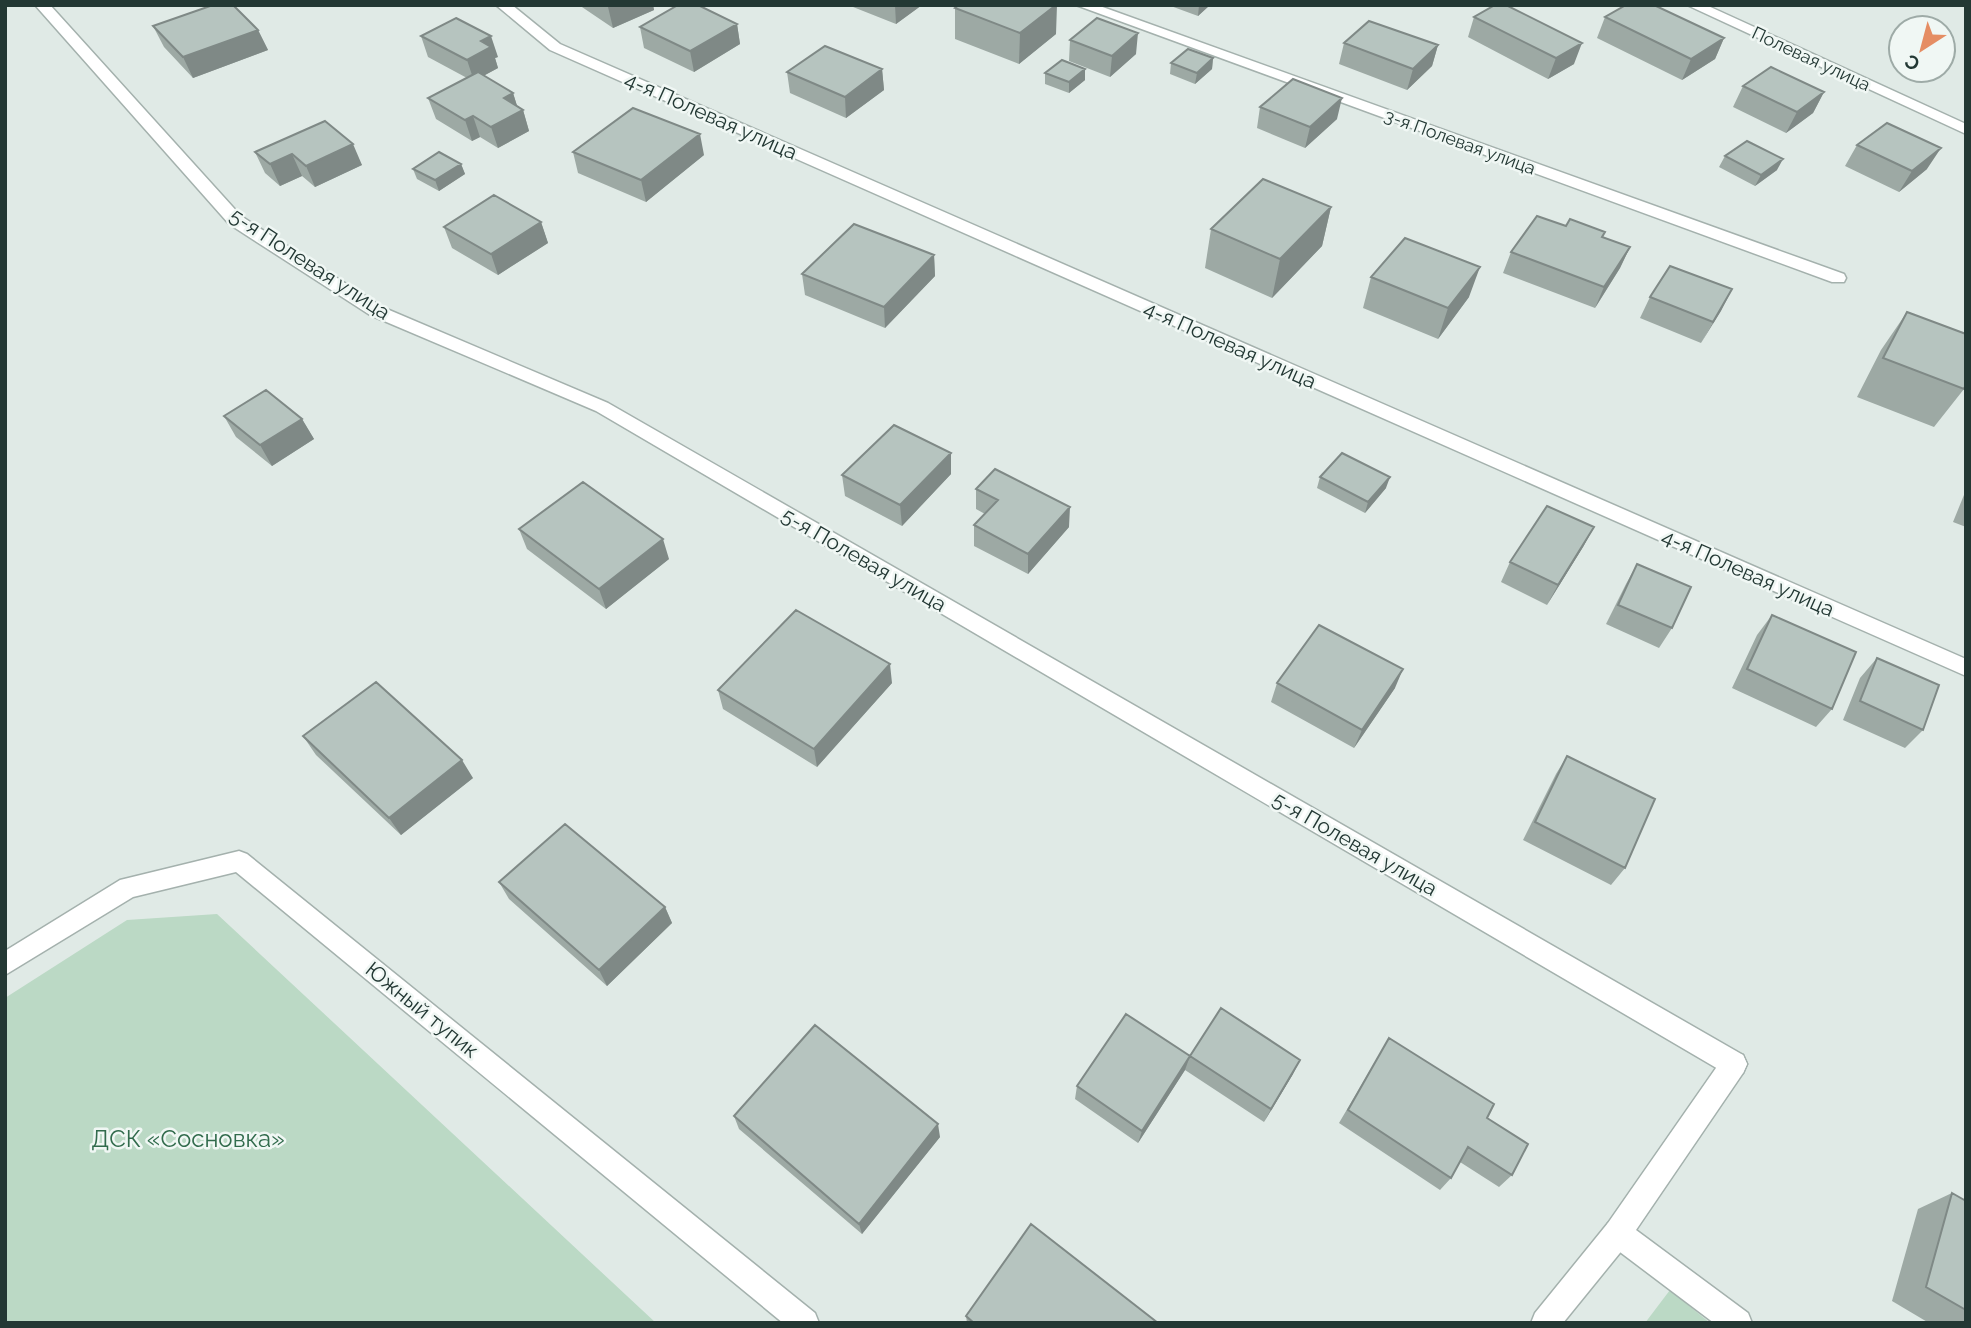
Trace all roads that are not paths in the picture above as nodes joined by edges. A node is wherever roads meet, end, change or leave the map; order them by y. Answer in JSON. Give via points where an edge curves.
{"nodes":[{"id":1,"x":42,"y":5,"type":"edge"},
{"id":2,"x":503,"y":5,"type":"edge"},
{"id":3,"x":1083,"y":5,"type":"edge"},
{"id":4,"x":1694,"y":5,"type":"edge"},
{"id":5,"x":1966,"y":131,"type":"edge"},
{"id":6,"x":1838,"y":278,"type":"dead end"},
{"id":7,"x":1966,"y":668,"type":"edge"},
{"id":8,"x":5,"y":964,"type":"edge"},
{"id":9,"x":1618,"y":1233,"type":"junction"},
{"id":10,"x":805,"y":1323,"type":"edge"},
{"id":11,"x":1545,"y":1323,"type":"edge"},
{"id":12,"x":1738,"y":1323,"type":"edge"}],
"edges":[{"from":1,"to":9,"type":"street","name":"5-я Полевая улица","via":[[235,220],[376,311],[602,407],[1734,1064]]},
{"from":2,"to":7,"type":"street","name":"4-я Полевая улица","via":[[555,47]]},
{"from":3,"to":6,"type":"street","name":"3-я Полевая улица"},
{"from":4,"to":5,"type":"street","name":"Полевая улица"},
{"from":8,"to":10,"type":"street","name":"Южный тупик","via":[[128,888],[239,861]]},
{"from":9,"to":11,"type":"street"},
{"from":9,"to":12,"type":"street"}]}
